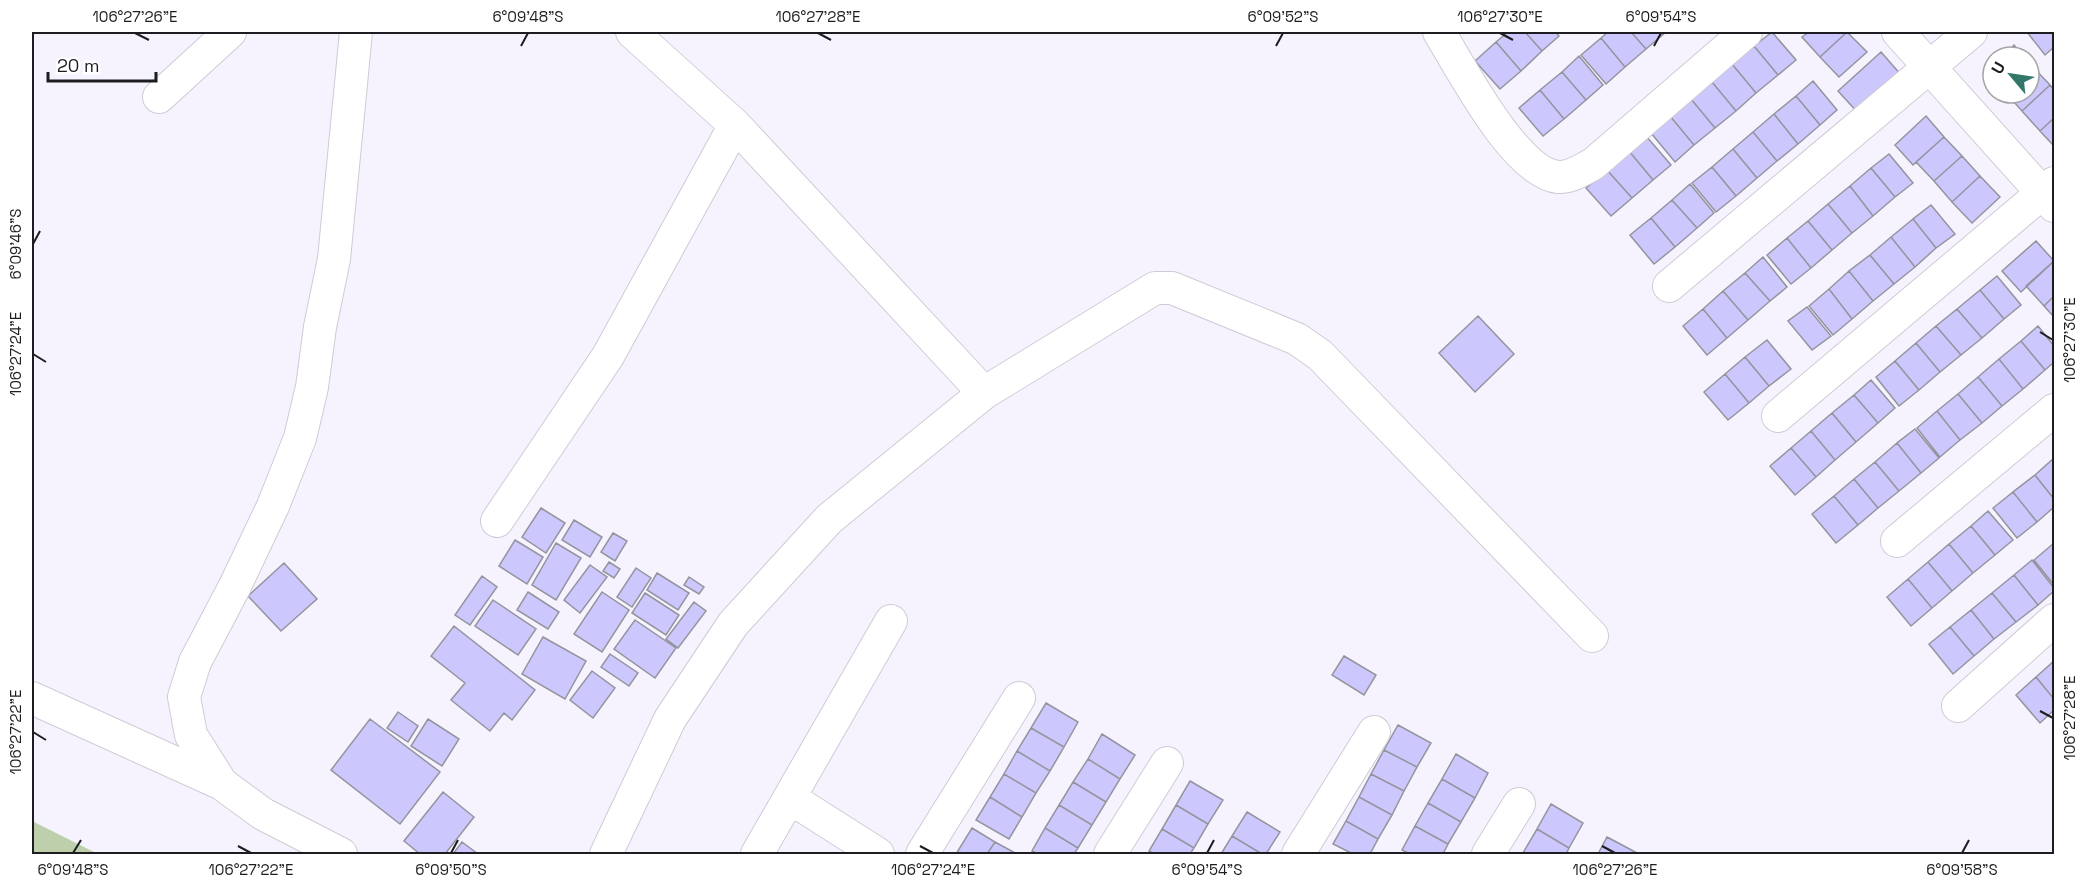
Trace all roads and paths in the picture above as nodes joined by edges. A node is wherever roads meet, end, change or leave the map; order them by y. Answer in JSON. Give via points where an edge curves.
{"nodes":[{"id":1,"x":230,"y":32,"type":"edge"},
{"id":2,"x":356,"y":32,"type":"edge"},
{"id":3,"x":632,"y":32,"type":"edge"},
{"id":4,"x":1439,"y":32,"type":"edge"},
{"id":5,"x":1746,"y":32,"type":"edge"},
{"id":6,"x":1898,"y":32,"type":"edge"},
{"id":7,"x":1971,"y":32,"type":"edge"},
{"id":8,"x":1929,"y":67,"type":"junction"},
{"id":9,"x":159,"y":97,"type":"dead end"},
{"id":10,"x":735,"y":125,"type":"junction"},
{"id":11,"x":2051,"y":194,"type":"edge"},
{"id":12,"x":1669,"y":286,"type":"dead end"},
{"id":13,"x":984,"y":393,"type":"junction"},
{"id":14,"x":2055,"y":410,"type":"edge"},
{"id":15,"x":1778,"y":416,"type":"dead end"},
{"id":16,"x":496,"y":521,"type":"dead end"},
{"id":17,"x":1897,"y":541,"type":"dead end"},
{"id":18,"x":2055,"y":620,"type":"edge"},
{"id":19,"x":891,"y":621,"type":"dead end"},
{"id":20,"x":1592,"y":636,"type":"dead end"},
{"id":21,"x":32,"y":698,"type":"edge"},
{"id":22,"x":1019,"y":699,"type":"dead end"},
{"id":23,"x":1958,"y":706,"type":"dead end"},
{"id":24,"x":1374,"y":732,"type":"dead end"},
{"id":25,"x":1167,"y":763,"type":"dead end"},
{"id":26,"x":222,"y":784,"type":"junction"},
{"id":27,"x":790,"y":798,"type":"junction"},
{"id":28,"x":1519,"y":804,"type":"dead end"},
{"id":29,"x":341,"y":855,"type":"edge"},
{"id":30,"x":606,"y":855,"type":"edge"},
{"id":31,"x":757,"y":855,"type":"edge"},
{"id":32,"x":878,"y":855,"type":"edge"},
{"id":33,"x":922,"y":855,"type":"edge"},
{"id":34,"x":1110,"y":855,"type":"edge"},
{"id":35,"x":1298,"y":855,"type":"edge"},
{"id":36,"x":1488,"y":855,"type":"edge"}],
"edges":[{"from":1,"to":9,"type":"street"},
{"from":2,"to":26,"type":"street","via":[[334,259],[300,438],[236,586],[195,662],[184,697],[191,735]]},
{"from":3,"to":10,"type":"street"},
{"from":4,"to":5,"type":"street","via":[[1493,122],[1525,159],[1557,177],[1575,174],[1593,164]]},
{"from":6,"to":8,"type":"street"},
{"from":7,"to":8,"type":"street"},
{"from":8,"to":11,"type":"street"},
{"from":8,"to":12,"type":"street"},
{"from":10,"to":13,"type":"street"},
{"from":10,"to":16,"type":"street","via":[[608,356]]},
{"from":11,"to":15,"type":"street"},
{"from":13,"to":20,"type":"street","via":[[1155,288],[1172,288],[1297,339],[1320,355]]},
{"from":13,"to":30,"type":"street","via":[[829,519],[733,624],[670,719]]},
{"from":14,"to":17,"type":"street"},
{"from":18,"to":23,"type":"street"},
{"from":19,"to":27,"type":"street"},
{"from":21,"to":26,"type":"street"},
{"from":22,"to":33,"type":"street"},
{"from":24,"to":35,"type":"street"},
{"from":25,"to":34,"type":"street"},
{"from":26,"to":29,"type":"street","via":[[263,814]]},
{"from":27,"to":31,"type":"street"},
{"from":27,"to":32,"type":"street"},
{"from":28,"to":36,"type":"street"}]}
